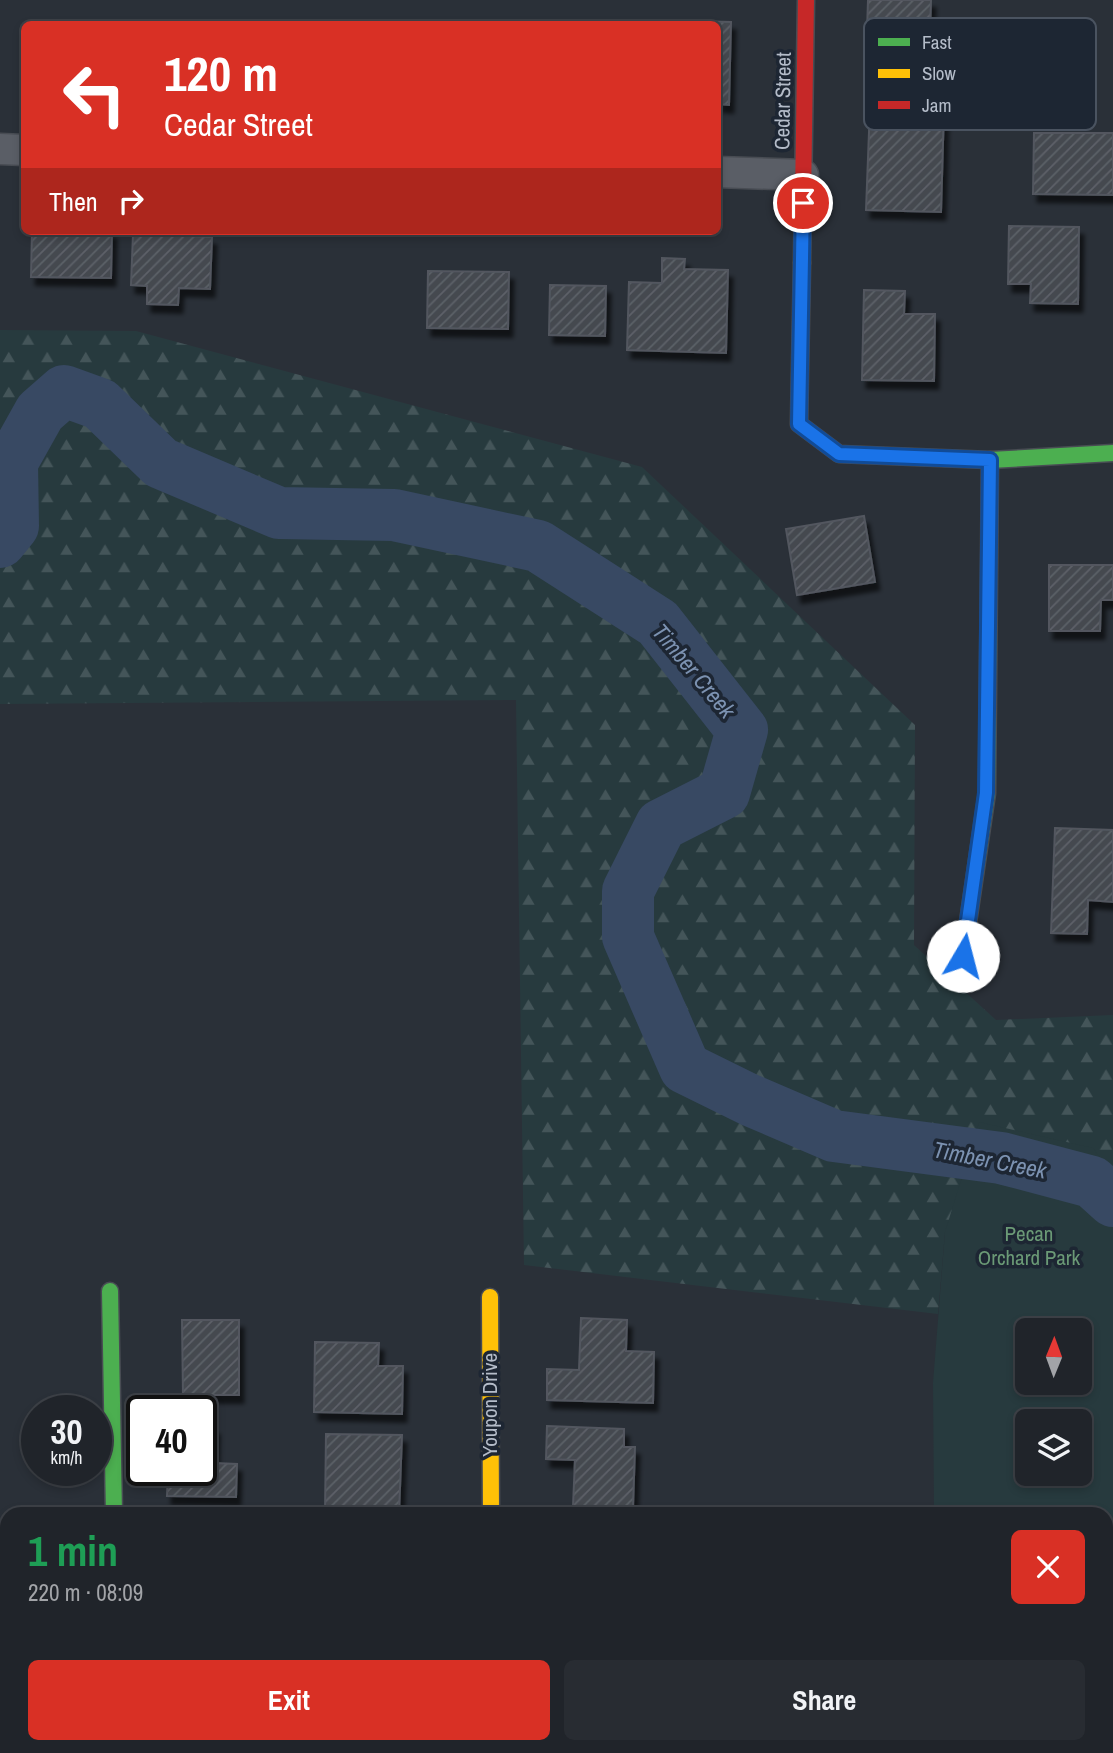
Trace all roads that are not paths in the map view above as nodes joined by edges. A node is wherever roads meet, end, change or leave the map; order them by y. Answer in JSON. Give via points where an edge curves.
{"nodes":[{"id":1,"x":806,"y":0,"type":"edge"},
{"id":2,"x":0,"y":149,"type":"edge"},
{"id":3,"x":21,"y":149,"type":"edge"},
{"id":4,"x":721,"y":172,"type":"edge"},
{"id":5,"x":803,"y":175,"type":"junction"},
{"id":6,"x":1113,"y":453,"type":"edge"},
{"id":7,"x":990,"y":460,"type":"junction"},
{"id":8,"x":963,"y":956,"type":"dead end"},
{"id":9,"x":110,"y":1291,"type":"dead end"},
{"id":10,"x":490,"y":1297,"type":"dead end"},
{"id":11,"x":114,"y":1507,"type":"edge"},
{"id":12,"x":491,"y":1507,"type":"edge"}],
"edges":[{"from":1,"to":5,"type":"street","name":"Cedar Street"},
{"from":2,"to":3,"type":"street"},
{"from":4,"to":5,"type":"street"},
{"from":5,"to":7,"type":"street","name":"Cedar Street","via":[[799,424],[839,454]]},
{"from":6,"to":7,"type":"street","name":"Cedar Street"},
{"from":7,"to":8,"type":"street","via":[[986,793]]},
{"from":9,"to":11,"type":"street"},
{"from":10,"to":12,"type":"street","name":"Youpon Drive"}]}
